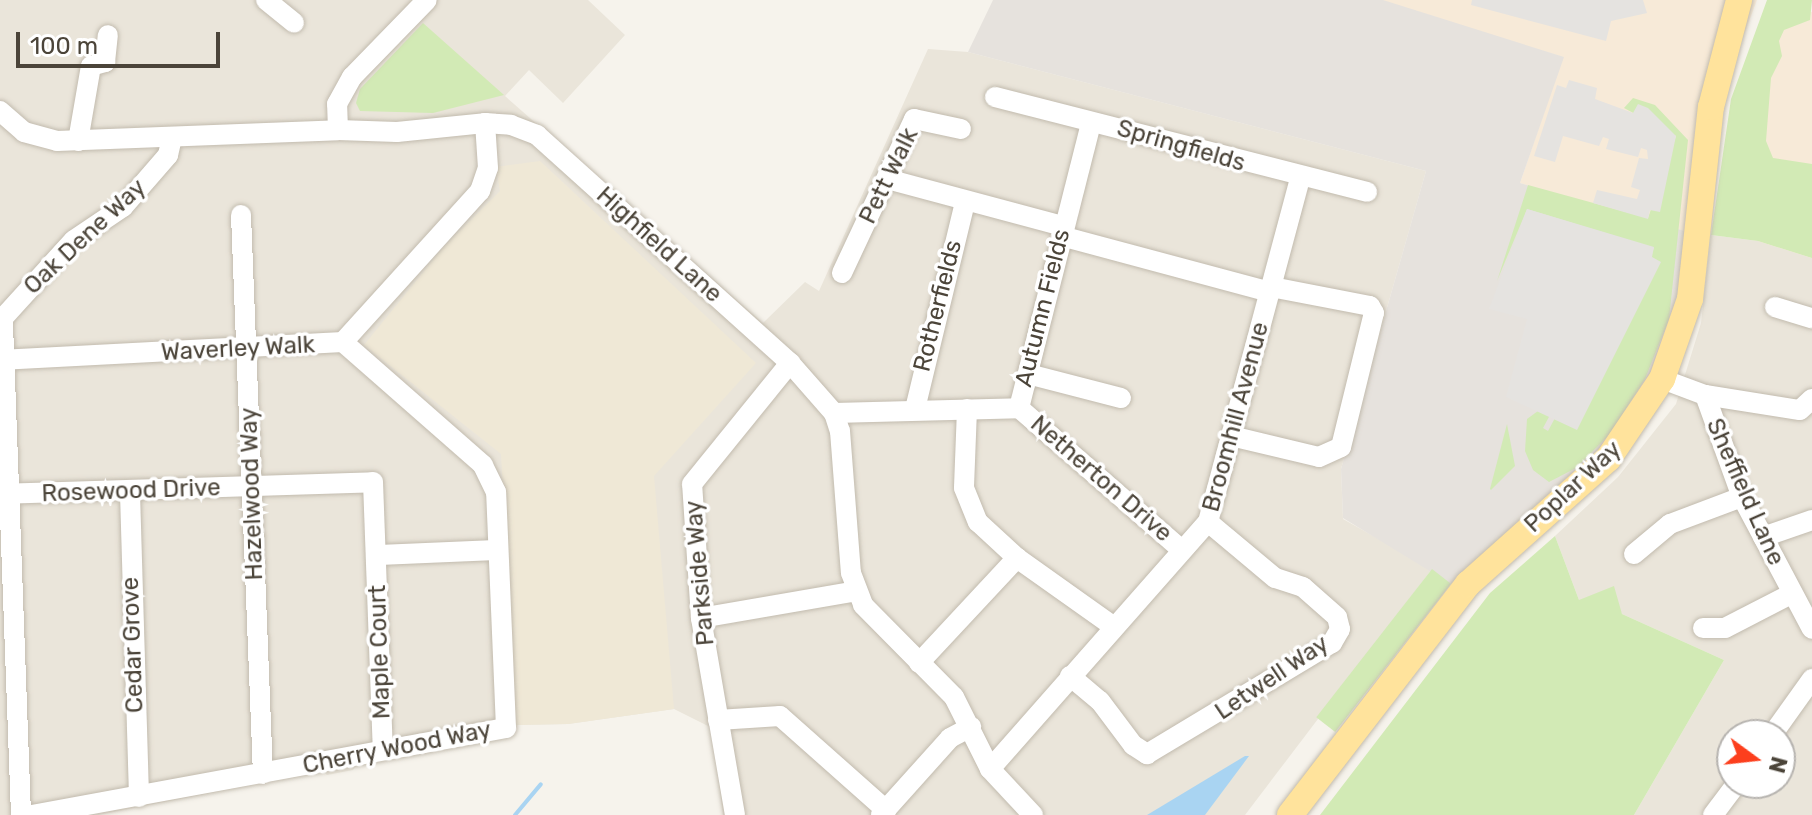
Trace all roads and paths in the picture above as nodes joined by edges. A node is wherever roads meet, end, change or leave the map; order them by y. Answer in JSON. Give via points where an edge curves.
{"nodes":[{"id":1,"x":266,"y":0,"type":"edge"},
{"id":2,"x":427,"y":0,"type":"edge"},
{"id":3,"x":1739,"y":0,"type":"edge"},
{"id":4,"x":294,"y":23,"type":"dead end"},
{"id":5,"x":108,"y":35,"type":"dead end"},
{"id":6,"x":995,"y":97,"type":"dead end"},
{"id":7,"x":0,"y":111,"type":"edge"},
{"id":8,"x":485,"y":123,"type":"junction"},
{"id":9,"x":1091,"y":123,"type":"junction"},
{"id":10,"x":961,"y":129,"type":"dead end"},
{"id":11,"x":338,"y":130,"type":"junction"},
{"id":12,"x":172,"y":138,"type":"junction"},
{"id":13,"x":78,"y":141,"type":"junction"},
{"id":14,"x":887,"y":179,"type":"junction"},
{"id":15,"x":1300,"y":179,"type":"junction"},
{"id":16,"x":1367,"y":192,"type":"dead end"},
{"id":17,"x":965,"y":203,"type":"junction"},
{"id":18,"x":241,"y":215,"type":"dead end"},
{"id":19,"x":1062,"y":231,"type":"junction"},
{"id":20,"x":842,"y":273,"type":"dead end"},
{"id":21,"x":1271,"y":290,"type":"junction"},
{"id":22,"x":1775,"y":307,"type":"dead end"},
{"id":23,"x":3,"y":308,"type":"edge"},
{"id":24,"x":1812,"y":318,"type":"edge"},
{"id":25,"x":343,"y":342,"type":"junction"},
{"id":26,"x":249,"y":350,"type":"junction"},
{"id":27,"x":2,"y":360,"type":"edge"},
{"id":28,"x":790,"y":363,"type":"junction"},
{"id":29,"x":1028,"y":374,"type":"junction"},
{"id":30,"x":1662,"y":379,"type":"junction"},
{"id":31,"x":1705,"y":395,"type":"junction"},
{"id":32,"x":1121,"y":398,"type":"dead end"},
{"id":33,"x":1812,"y":399,"type":"edge"},
{"id":34,"x":1019,"y":408,"type":"junction"},
{"id":35,"x":915,"y":409,"type":"junction"},
{"id":36,"x":967,"y":409,"type":"junction"},
{"id":37,"x":834,"y":413,"type":"junction"},
{"id":38,"x":1231,"y":436,"type":"junction"},
{"id":39,"x":251,"y":486,"type":"junction"},
{"id":40,"x":130,"y":493,"type":"junction"},
{"id":41,"x":4,"y":494,"type":"edge"},
{"id":42,"x":1742,"y":497,"type":"junction"},
{"id":43,"x":1812,"y":520,"type":"edge"},
{"id":44,"x":1208,"y":522,"type":"junction"},
{"id":45,"x":1763,"y":537,"type":"junction"},
{"id":46,"x":498,"y":550,"type":"junction"},
{"id":47,"x":1182,"y":550,"type":"junction"},
{"id":48,"x":1634,"y":554,"type":"dead end"},
{"id":49,"x":377,"y":555,"type":"junction"},
{"id":50,"x":1017,"y":558,"type":"junction"},
{"id":51,"x":857,"y":591,"type":"junction"},
{"id":52,"x":1791,"y":594,"type":"junction"},
{"id":53,"x":701,"y":618,"type":"junction"},
{"id":54,"x":1114,"y":627,"type":"junction"},
{"id":55,"x":1703,"y":628,"type":"dead end"},
{"id":56,"x":1812,"y":629,"type":"edge"},
{"id":57,"x":919,"y":663,"type":"junction"},
{"id":58,"x":1070,"y":676,"type":"junction"},
{"id":59,"x":1812,"y":679,"type":"edge"},
{"id":60,"x":1783,"y":719,"type":"edge"},
{"id":61,"x":718,"y":720,"type":"junction"},
{"id":62,"x":971,"y":727,"type":"junction"},
{"id":63,"x":383,"y":749,"type":"junction"},
{"id":64,"x":990,"y":769,"type":"junction"},
{"id":65,"x":263,"y":774,"type":"junction"},
{"id":66,"x":139,"y":797,"type":"junction"},
{"id":67,"x":884,"y":812,"type":"edge"},
{"id":68,"x":21,"y":815,"type":"edge"},
{"id":69,"x":32,"y":815,"type":"edge"},
{"id":70,"x":735,"y":815,"type":"edge"},
{"id":71,"x":1033,"y":815,"type":"edge"},
{"id":72,"x":1290,"y":815,"type":"edge"}],
"edges":[{"from":1,"to":4,"type":"street"},
{"from":2,"to":11,"type":"street","via":[[352,77],[337,104]]},
{"from":3,"to":30,"type":"main road","name":"Poplar Way","via":[[1711,107],[1690,299]]},
{"from":5,"to":13,"type":"street","via":[[105,62],[91,66]]},
{"from":6,"to":9,"type":"street","name":"Springfields"},
{"from":7,"to":13,"type":"street","name":"Highfield Lane","via":[[24,132]]},
{"from":8,"to":11,"type":"street","name":"Highfield Lane","via":[[397,132]]},
{"from":8,"to":25,"type":"street","name":"Waverley Walk","via":[[488,168],[480,191]]},
{"from":8,"to":28,"type":"street","name":"Highfield Lane","via":[[537,135]]},
{"from":9,"to":15,"type":"street","name":"Springfields"},
{"from":9,"to":19,"type":"street","name":"Autumn Fields"},
{"from":10,"to":14,"type":"street","name":"Pett Walk","via":[[914,119]]},
{"from":11,"to":12,"type":"street","name":"Highfield Lane"},
{"from":12,"to":13,"type":"street","name":"Highfield Lane"},
{"from":12,"to":23,"type":"street","name":"Oak Dene Way","via":[[168,155],[123,207],[74,240]]},
{"from":14,"to":17,"type":"street"},
{"from":14,"to":20,"type":"street","name":"Pett Walk"},
{"from":15,"to":16,"type":"street","name":"Springfields"},
{"from":15,"to":21,"type":"street","name":"Broomhill Avenue"},
{"from":17,"to":19,"type":"street"},
{"from":17,"to":35,"type":"street","name":"Rotherfields"},
{"from":18,"to":26,"type":"street","name":"Hazelwood Way"},
{"from":19,"to":21,"type":"street"},
{"from":19,"to":29,"type":"street","name":"Autumn Fields"},
{"from":21,"to":38,"type":"street","name":"Broomhill Avenue"},
{"from":21,"to":38,"type":"street","via":[[1370,306],[1374,313],[1341,447],[1319,457]]},
{"from":22,"to":24,"type":"street"},
{"from":23,"to":27,"type":"street","name":"Oak Dene Way"},
{"from":25,"to":26,"type":"street","name":"Waverley Walk"},
{"from":25,"to":46,"type":"street","name":"Cherry Wood Way","via":[[483,465],[496,492]]},
{"from":26,"to":27,"type":"street","name":"Waverley Walk"},
{"from":26,"to":39,"type":"street","name":"Hazelwood Way"},
{"from":27,"to":41,"type":"street","name":"Oak Dene Way"},
{"from":28,"to":37,"type":"street","name":"Highfield Lane"},
{"from":28,"to":53,"type":"street","name":"Parkside Way","via":[[692,484]]},
{"from":29,"to":32,"type":"street"},
{"from":29,"to":34,"type":"street","name":"Autumn Fields"},
{"from":30,"to":31,"type":"street"},
{"from":30,"to":72,"type":"main road","name":"Poplar Way","via":[[1608,459],[1468,584]]},
{"from":31,"to":33,"type":"street","via":[[1800,410]]},
{"from":31,"to":42,"type":"street","name":"Sheffield Lane"},
{"from":34,"to":36,"type":"street","name":"Autumn Fields"},
{"from":34,"to":47,"type":"street","name":"Netherton Drive"},
{"from":35,"to":36,"type":"street","name":"Autumn Fields"},
{"from":35,"to":37,"type":"street","name":"Autumn Fields"},
{"from":36,"to":50,"type":"street","via":[[967,500],[978,522]]},
{"from":37,"to":51,"type":"street"},
{"from":38,"to":44,"type":"street","name":"Broomhill Avenue"},
{"from":39,"to":40,"type":"street","name":"Rosewood Drive"},
{"from":39,"to":49,"type":"street","name":"Rosewood Drive","via":[[373,482]]},
{"from":39,"to":65,"type":"street","name":"Hazelwood Way"},
{"from":40,"to":41,"type":"street","name":"Rosewood Drive"},
{"from":40,"to":66,"type":"street","name":"Cedar Grove"},
{"from":41,"to":68,"type":"street","name":"Oak Dene Way"},
{"from":42,"to":45,"type":"street","name":"Sheffield Lane"},
{"from":42,"to":48,"type":"street","via":[[1670,524]]},
{"from":43,"to":45,"type":"street"},
{"from":44,"to":47,"type":"street","name":"Broomhill Avenue"},
{"from":44,"to":58,"type":"street","name":"Letwell Way","via":[[1275,578],[1303,587],[1337,617],[1340,629],[1332,643],[1147,754]]},
{"from":45,"to":52,"type":"street","name":"Sheffield Lane"},
{"from":46,"to":49,"type":"street"},
{"from":46,"to":63,"type":"street","name":"Cherry Wood Way","via":[[506,728]]},
{"from":47,"to":54,"type":"street","name":"Broomhill Avenue"},
{"from":49,"to":63,"type":"street","name":"Maple Court"},
{"from":50,"to":54,"type":"street"},
{"from":50,"to":57,"type":"street"},
{"from":51,"to":53,"type":"street"},
{"from":51,"to":57,"type":"street","via":[[880,625]]},
{"from":52,"to":55,"type":"street","via":[[1725,628]]},
{"from":52,"to":56,"type":"street","name":"Sheffield Lane"},
{"from":53,"to":61,"type":"street","name":"Parkside Way"},
{"from":54,"to":58,"type":"street","name":"Broomhill Avenue"},
{"from":57,"to":62,"type":"street","via":[[954,697]]},
{"from":58,"to":64,"type":"street","name":"Broomhill Avenue"},
{"from":59,"to":60,"type":"street"},
{"from":61,"to":67,"type":"street","via":[[780,716]]},
{"from":61,"to":70,"type":"street","name":"Parkside Way"},
{"from":62,"to":64,"type":"street"},
{"from":62,"to":67,"type":"street","via":[[950,738]]},
{"from":63,"to":65,"type":"street","name":"Cherry Wood Way"},
{"from":64,"to":71,"type":"street"},
{"from":65,"to":66,"type":"street","name":"Cherry Wood Way"},
{"from":66,"to":69,"type":"street","name":"Cherry Wood Way"}]}
